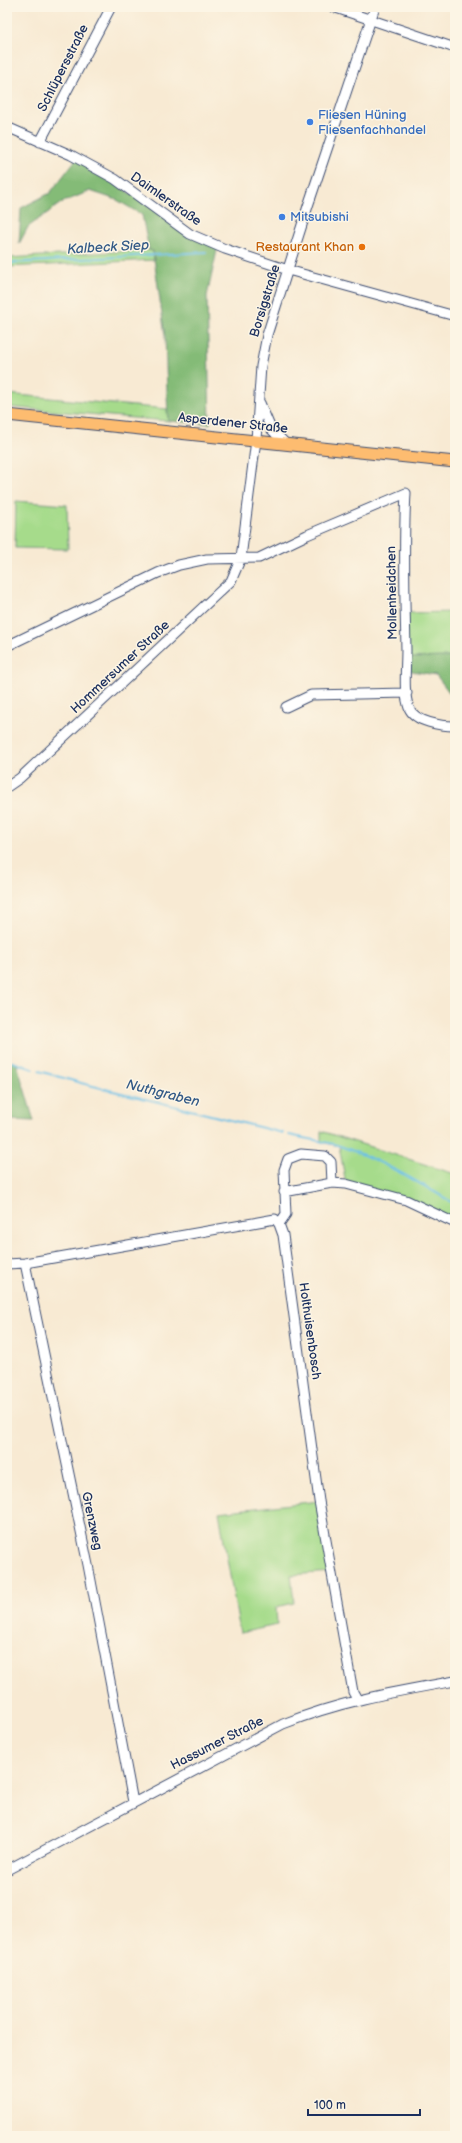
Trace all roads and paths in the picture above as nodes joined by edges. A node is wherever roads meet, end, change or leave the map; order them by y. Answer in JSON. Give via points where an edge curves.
{"nodes":[{"id":1,"x":111,"y":7,"type":"edge"},
{"id":2,"x":332,"y":7,"type":"edge"},
{"id":3,"x":375,"y":7,"type":"edge"},
{"id":4,"x":371,"y":20,"type":"junction"},
{"id":5,"x":455,"y":48,"type":"edge"},
{"id":6,"x":7,"y":127,"type":"edge"},
{"id":7,"x":40,"y":142,"type":"junction"},
{"id":8,"x":288,"y":270,"type":"junction"},
{"id":9,"x":455,"y":316,"type":"edge"},
{"id":10,"x":258,"y":400,"type":"junction"},
{"id":11,"x":7,"y":415,"type":"edge"},
{"id":12,"x":256,"y":440,"type":"junction"},
{"id":13,"x":285,"y":443,"type":"junction"},
{"id":14,"x":455,"y":462,"type":"edge"},
{"id":15,"x":241,"y":558,"type":"junction"},
{"id":16,"x":7,"y":646,"type":"edge"},
{"id":17,"x":407,"y":693,"type":"junction"},
{"id":18,"x":286,"y":707,"type":"dead end"},
{"id":19,"x":455,"y":726,"type":"edge"},
{"id":20,"x":7,"y":787,"type":"edge"},
{"id":21,"x":332,"y":1183,"type":"junction"},
{"id":22,"x":284,"y":1192,"type":"junction"},
{"id":23,"x":455,"y":1222,"type":"edge"},
{"id":24,"x":279,"y":1224,"type":"junction"},
{"id":25,"x":25,"y":1263,"type":"junction"},
{"id":26,"x":7,"y":1264,"type":"edge"},
{"id":27,"x":455,"y":1681,"type":"edge"},
{"id":28,"x":357,"y":1699,"type":"junction"},
{"id":29,"x":133,"y":1802,"type":"junction"},
{"id":30,"x":7,"y":1870,"type":"edge"}],
"edges":[{"from":1,"to":7,"type":"street","name":"Schlüpersstraße"},
{"from":2,"to":4,"type":"street"},
{"from":3,"to":4,"type":"street","name":"Borsigstraße"},
{"from":4,"to":5,"type":"street"},
{"from":4,"to":8,"type":"street","name":"Borsigstraße"},
{"from":6,"to":7,"type":"street","name":"Daimlerstraße"},
{"from":7,"to":8,"type":"street","name":"Daimlerstraße","via":[[71,155],[115,179],[190,234],[232,252]]},
{"from":8,"to":9,"type":"street","name":"Daimlerstraße"},
{"from":8,"to":10,"type":"street","name":"Borsigstraße","via":[[268,335],[261,366]]},
{"from":10,"to":12,"type":"street","name":"Borsigstraße"},
{"from":10,"to":13,"type":"street","name":"Borsigstraße","via":[[270,429]]},
{"from":11,"to":12,"type":"main road","name":"Asperdener Straße"},
{"from":12,"to":13,"type":"main road","name":"Asperdener Straße"},
{"from":12,"to":15,"type":"street","name":"Hommersumer Straße"},
{"from":13,"to":14,"type":"main road","name":"Asperdener Straße"},
{"from":15,"to":16,"type":"street","via":[[207,559],[179,565]]},
{"from":15,"to":17,"type":"street","name":"Mollenheidchen","via":[[259,558],[406,492]]},
{"from":15,"to":20,"type":"street","name":"Hommersumer Straße","via":[[231,580],[20,778]]},
{"from":17,"to":18,"type":"street","via":[[311,695]]},
{"from":17,"to":19,"type":"street","name":"Mollenheidchen","via":[[409,708],[417,718]]},
{"from":21,"to":22,"type":"street"},
{"from":21,"to":22,"type":"street","via":[[331,1162],[325,1156],[296,1154],[285,1163]]},
{"from":21,"to":23,"type":"street","via":[[346,1184],[406,1200]]},
{"from":22,"to":24,"type":"street","via":[[286,1214]]},
{"from":24,"to":25,"type":"street","via":[[275,1219]]},
{"from":24,"to":28,"type":"street","name":"Holthuisenbosch","via":[[283,1235],[306,1394],[319,1501],[353,1692]]},
{"from":25,"to":26,"type":"street"},
{"from":25,"to":29,"type":"street","name":"Grenzweg","via":[[88,1565]]},
{"from":27,"to":28,"type":"street","name":"Hassumer Straße"},
{"from":28,"to":29,"type":"street","name":"Hassumer Straße","via":[[318,1710],[283,1724]]},
{"from":29,"to":30,"type":"street","name":"Hassumer Straße"}]}
